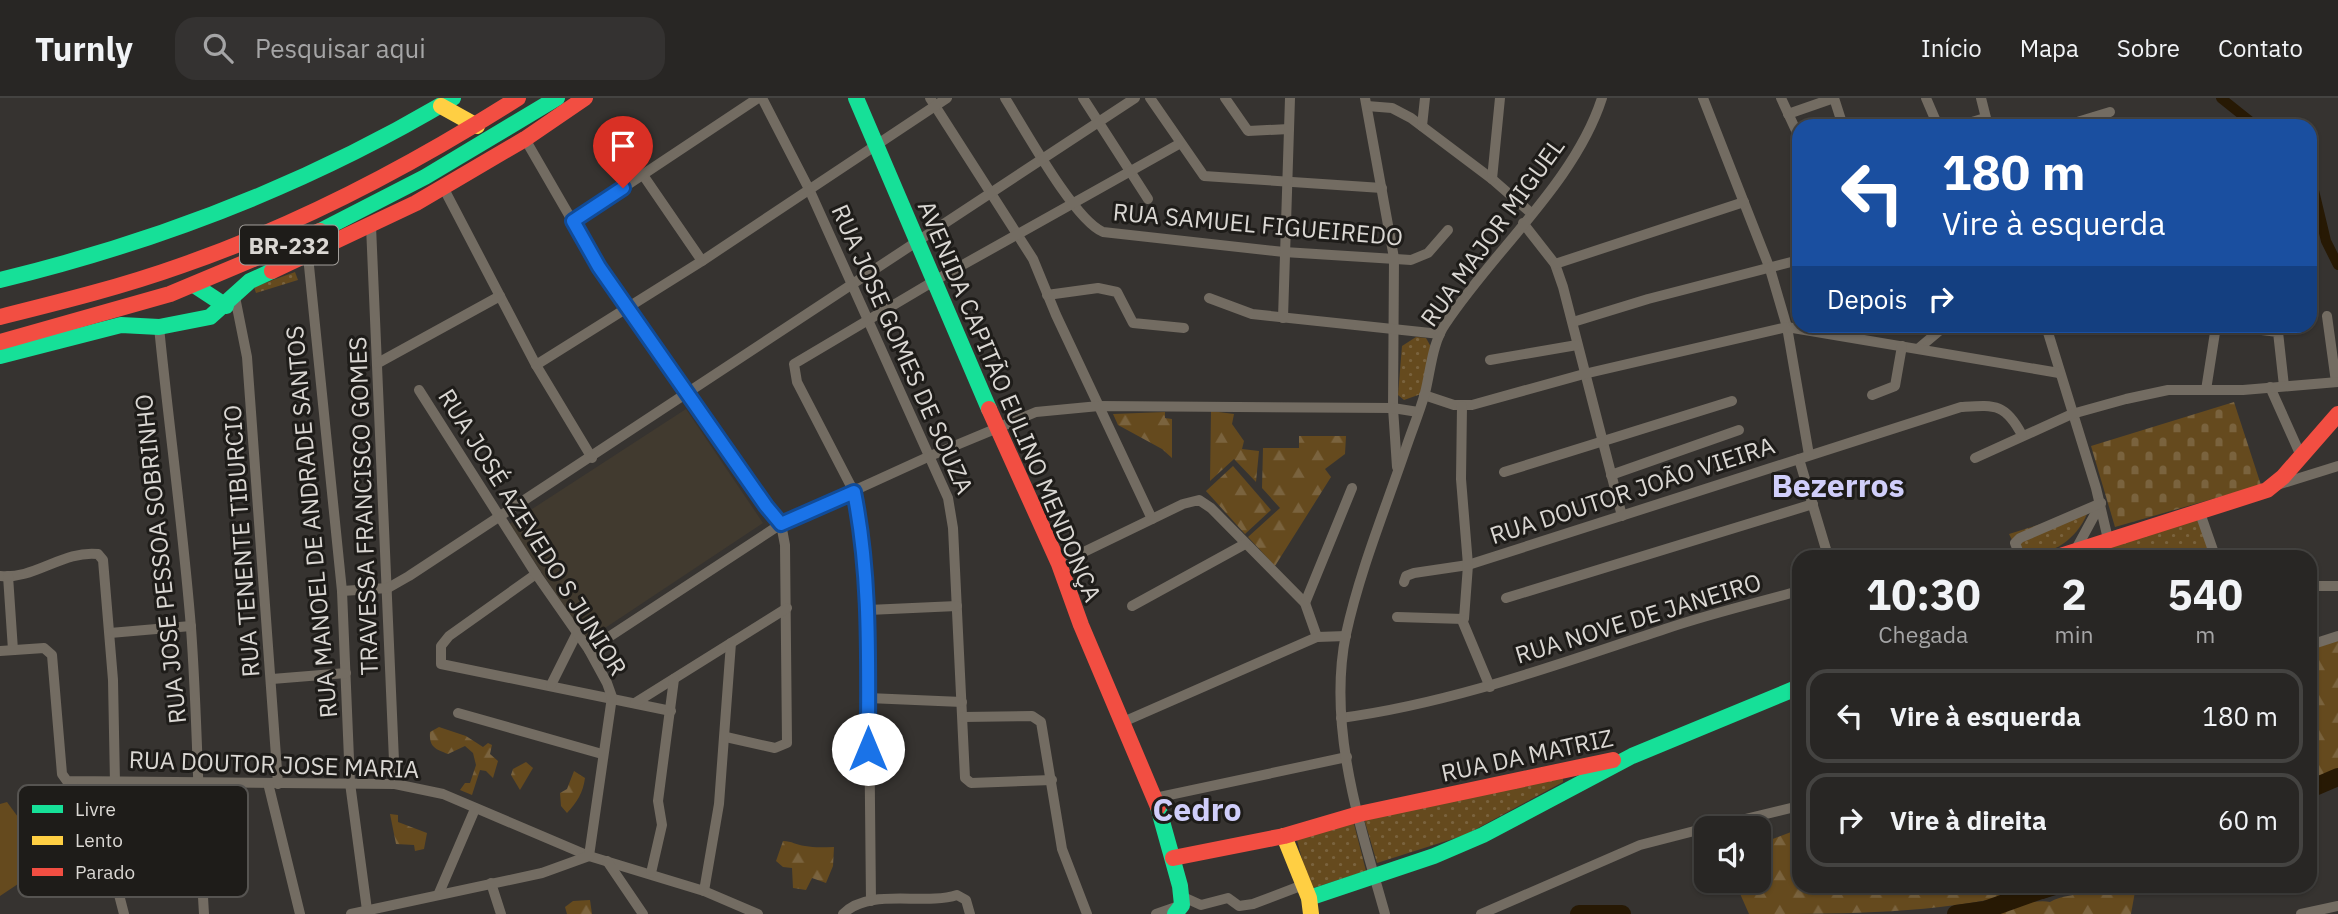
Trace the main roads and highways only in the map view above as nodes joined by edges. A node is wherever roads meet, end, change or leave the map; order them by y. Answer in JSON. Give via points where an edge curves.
{"nodes":[{"id":1,"x":518,"y":98,"type":"edge"},
{"id":2,"x":557,"y":98,"type":"edge"},
{"id":3,"x":585,"y":98,"type":"edge"},
{"id":4,"x":856,"y":98,"type":"edge"},
{"id":5,"x":447,"y":102,"type":"edge"},
{"id":6,"x":477,"y":126,"type":"junction"},
{"id":7,"x":0,"y":280,"type":"edge"},
{"id":8,"x":194,"y":285,"type":"junction"},
{"id":9,"x":230,"y":301,"type":"junction"},
{"id":10,"x":0,"y":317,"type":"edge"},
{"id":11,"x":0,"y":342,"type":"edge"},
{"id":12,"x":0,"y":356,"type":"edge"},
{"id":13,"x":2338,"y":414,"type":"edge"},
{"id":14,"x":2078,"y":550,"type":"edge"},
{"id":15,"x":1792,"y":690,"type":"edge"},
{"id":16,"x":1632,"y":756,"type":"junction"},
{"id":17,"x":1284,"y":836,"type":"junction"},
{"id":18,"x":1172,"y":858,"type":"junction"},
{"id":19,"x":1308,"y":899,"type":"edge"},
{"id":20,"x":1180,"y":905,"type":"edge"}],
"edges":[{"from":1,"to":6,"type":"main road","number":"BR-232"},
{"from":2,"to":8,"type":"main road","number":"BR-232","via":[[483,147],[367,210]]},
{"from":3,"to":9,"type":"main road","via":[[443,187],[371,226],[250,281]]},
{"from":4,"to":18,"type":"main road","name":"AVENIDA CAPITÃO EULINO MENDONÇA","via":[[1059,564],[1155,798]]},
{"from":5,"to":6,"type":"main road"},
{"from":5,"to":7,"type":"main road","via":[[355,152],[234,207],[116,250]]},
{"from":6,"to":10,"type":"main road","number":"BR-232","via":[[280,227],[129,283]]},
{"from":8,"to":9,"type":"main road"},
{"from":8,"to":11,"type":"main road","number":"BR-232"},
{"from":9,"to":12,"type":"main road","via":[[194,322],[159,327],[121,325]]},
{"from":13,"to":14,"type":"main road","via":[[2274,486]]},
{"from":15,"to":16,"type":"main road"},
{"from":16,"to":17,"type":"main road","name":"RUA DA MATRIZ","via":[[1359,814]]},
{"from":16,"to":19,"type":"main road","name":"RUA DA MATRIZ","via":[[1483,835]]},
{"from":17,"to":18,"type":"main road","name":"RUA DA MATRIZ"},
{"from":17,"to":19,"type":"main road"},
{"from":18,"to":20,"type":"main road","name":"AVENIDA CAPITÃO EULINO MENDONÇA"}]}
